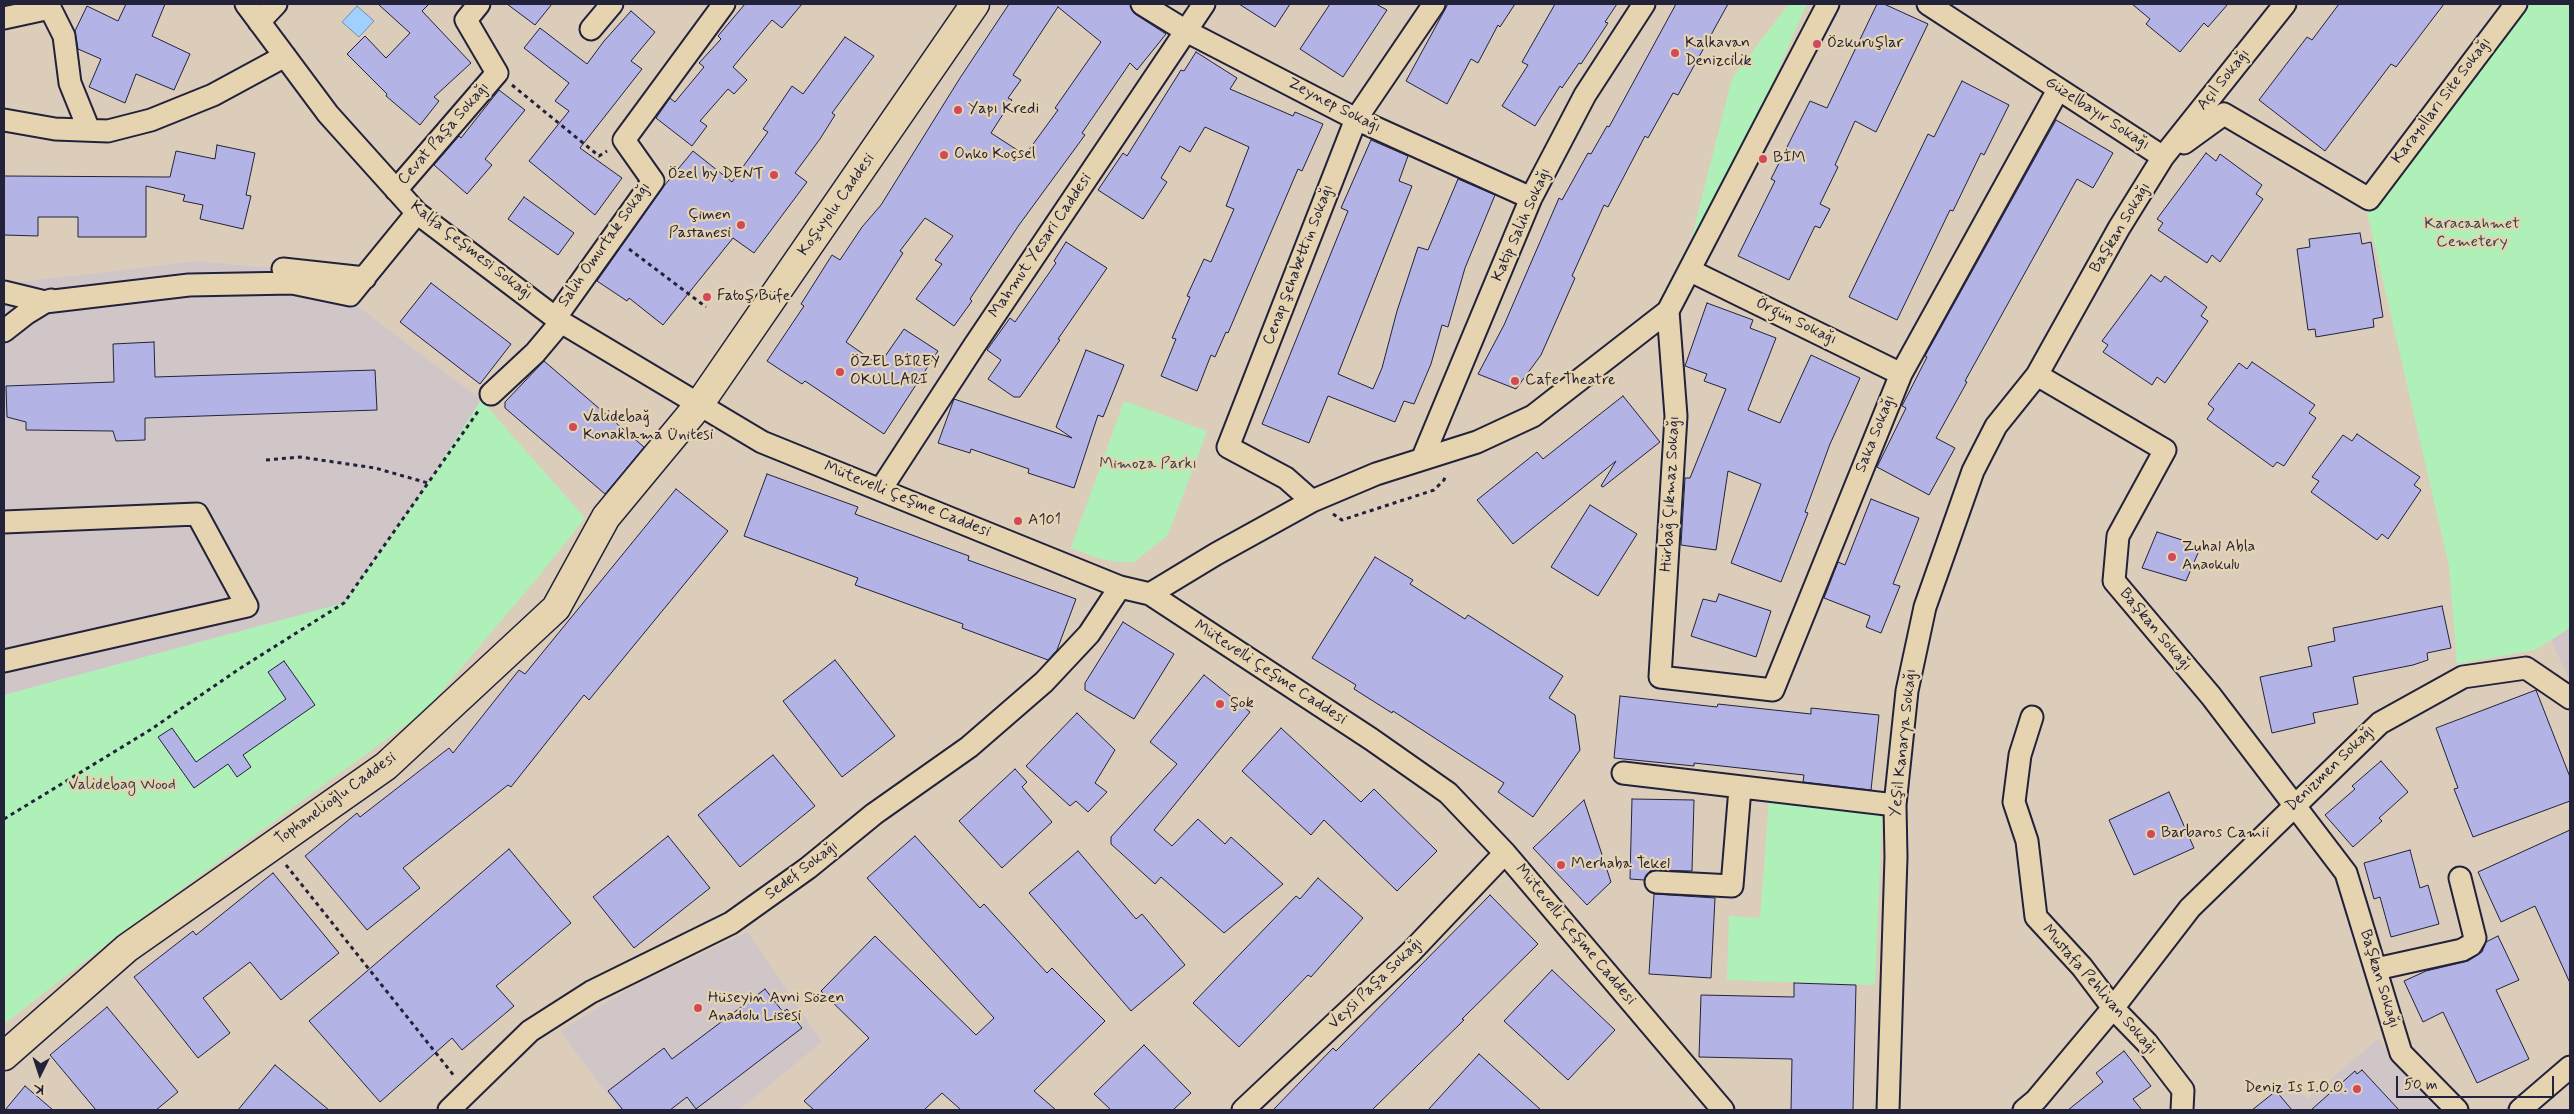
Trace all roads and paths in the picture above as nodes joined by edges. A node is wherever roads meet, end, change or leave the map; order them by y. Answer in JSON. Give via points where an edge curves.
{"nodes":[{"id":1,"x":246,"y":4,"type":"edge"},
{"id":2,"x":276,"y":4,"type":"edge"},
{"id":3,"x":479,"y":4,"type":"edge"},
{"id":4,"x":612,"y":4,"type":"edge"},
{"id":5,"x":724,"y":4,"type":"edge"},
{"id":6,"x":975,"y":4,"type":"edge"},
{"id":7,"x":1142,"y":4,"type":"edge"},
{"id":8,"x":1204,"y":4,"type":"edge"},
{"id":9,"x":1434,"y":4,"type":"edge"},
{"id":10,"x":1644,"y":4,"type":"edge"},
{"id":11,"x":1828,"y":4,"type":"edge"},
{"id":12,"x":1928,"y":4,"type":"edge"},
{"id":13,"x":2286,"y":4,"type":"edge"},
{"id":14,"x":2516,"y":4,"type":"edge"},
{"id":15,"x":55,"y":5,"type":"edge"},
{"id":16,"x":4,"y":18,"type":"edge"},
{"id":17,"x":259,"y":22,"type":"junction"},
{"id":18,"x":591,"y":29,"type":"dead end"},
{"id":19,"x":1186,"y":31,"type":"junction"},
{"id":20,"x":285,"y":56,"type":"junction"},
{"id":21,"x":497,"y":73,"type":"junction"},
{"id":22,"x":2058,"y":90,"type":"junction"},
{"id":23,"x":1356,"y":119,"type":"junction"},
{"id":24,"x":4,"y":120,"type":"edge"},
{"id":25,"x":89,"y":130,"type":"junction"},
{"id":26,"x":624,"y":140,"type":"junction"},
{"id":27,"x":2163,"y":157,"type":"junction"},
{"id":28,"x":396,"y":190,"type":"junction"},
{"id":29,"x":1531,"y":198,"type":"junction"},
{"id":30,"x":2369,"y":198,"type":"joint"},
{"id":31,"x":416,"y":213,"type":"junction"},
{"id":32,"x":613,"y":236,"type":"junction"},
{"id":33,"x":1690,"y":270,"type":"junction"},
{"id":34,"x":365,"y":278,"type":"junction"},
{"id":35,"x":4,"y":292,"type":"edge"},
{"id":36,"x":45,"y":302,"type":"junction"},
{"id":37,"x":706,"y":307,"type":"dead end"},
{"id":38,"x":1668,"y":311,"type":"junction"},
{"id":39,"x":559,"y":319,"type":"junction"},
{"id":40,"x":4,"y":331,"type":"edge"},
{"id":41,"x":1900,"y":374,"type":"junction"},
{"id":42,"x":2037,"y":375,"type":"junction"},
{"id":43,"x":491,"y":394,"type":"joint"},
{"id":44,"x":698,"y":406,"type":"junction"},
{"id":45,"x":1453,"y":449,"type":"junction"},
{"id":46,"x":1423,"y":457,"type":"junction"},
{"id":47,"x":266,"y":460,"type":"dead end"},
{"id":48,"x":428,"y":483,"type":"junction"},
{"id":49,"x":881,"y":489,"type":"junction"},
{"id":50,"x":1312,"y":501,"type":"junction"},
{"id":51,"x":4,"y":522,"type":"edge"},
{"id":52,"x":1120,"y":587,"type":"junction"},
{"id":53,"x":1150,"y":594,"type":"junction"},
{"id":54,"x":4,"y":661,"type":"edge"},
{"id":55,"x":1660,"y":677,"type":"joint"},
{"id":56,"x":2570,"y":698,"type":"edge"},
{"id":57,"x":2032,"y":717,"type":"dead end"},
{"id":58,"x":1623,"y":773,"type":"dead end"},
{"id":59,"x":1740,"y":788,"type":"junction"},
{"id":60,"x":1895,"y":805,"type":"junction"},
{"id":61,"x":2293,"y":805,"type":"junction"},
{"id":62,"x":4,"y":819,"type":"edge"},
{"id":63,"x":1506,"y":853,"type":"junction"},
{"id":64,"x":284,"y":862,"type":"dead end"},
{"id":65,"x":2460,"y":878,"type":"dead end"},
{"id":66,"x":1656,"y":882,"type":"dead end"},
{"id":67,"x":2376,"y":969,"type":"junction"},
{"id":68,"x":2113,"y":1008,"type":"junction"},
{"id":69,"x":4,"y":1056,"type":"edge"},
{"id":70,"x":2570,"y":1067,"type":"edge"},
{"id":71,"x":467,"y":1092,"type":"junction"},
{"id":72,"x":449,"y":1110,"type":"edge"},
{"id":73,"x":1243,"y":1110,"type":"edge"},
{"id":74,"x":1723,"y":1110,"type":"edge"},
{"id":75,"x":1888,"y":1110,"type":"edge"},
{"id":76,"x":2024,"y":1110,"type":"edge"},
{"id":77,"x":2182,"y":1110,"type":"edge"},
{"id":78,"x":2457,"y":1110,"type":"edge"},
{"id":79,"x":2520,"y":1110,"type":"edge"}],
"edges":[{"from":1,"to":17,"type":"street","name":"Kalfa Çeşmesi Sokağı"},
{"from":2,"to":17,"type":"street"},
{"from":3,"to":21,"type":"street","name":"Cevat Paşa Sokağı","via":[[466,20]]},
{"from":4,"to":18,"type":"street"},
{"from":5,"to":26,"type":"street"},
{"from":6,"to":44,"type":"main road","name":"Koşuyolu Caddesi"},
{"from":7,"to":19,"type":"street","name":"Zeynep Sokağı"},
{"from":8,"to":19,"type":"street","name":"Mahmut Yesari Caddesi"},
{"from":9,"to":23,"type":"street","name":"Cenap Şehabettin Sokağı"},
{"from":10,"to":29,"type":"street","name":"Katip Salih Sokağı","via":[[1585,95]]},
{"from":11,"to":33,"type":"street"},
{"from":12,"to":22,"type":"street","name":"Güzelbayır Sokağı"},
{"from":13,"to":27,"type":"street","name":"Açıl Sokağı"},
{"from":14,"to":30,"type":"street","name":"Karayolları Site Sokağı"},
{"from":15,"to":16,"type":"street"},
{"from":15,"to":25,"type":"street","via":[[64,36],[70,83]]},
{"from":17,"to":20,"type":"street","name":"Kalfa Çeşmesi Sokağı"},
{"from":19,"to":23,"type":"street","name":"Zeynep Sokağı"},
{"from":19,"to":49,"type":"street","name":"Mahmut Yesari Caddesi"},
{"from":20,"to":25,"type":"street","via":[[213,95],[151,120],[108,131]]},
{"from":20,"to":28,"type":"street","name":"Kalfa Çeşmesi Sokağı","via":[[328,114]]},
{"from":21,"to":26,"type":"path","via":[[599,156]]},
{"from":21,"to":28,"type":"street","name":"Cevat Paşa Sokağı"},
{"from":22,"to":27,"type":"street","name":"Güzelbayır Sokağı"},
{"from":22,"to":41,"type":"street","name":"Saka Sokağı"},
{"from":23,"to":29,"type":"street","name":"Zeynep Sokağı"},
{"from":23,"to":50,"type":"street","name":"Cenap Şehabettin Sokağı","via":[[1228,447],[1286,478]]},
{"from":24,"to":25,"type":"street","via":[[55,129]]},
{"from":26,"to":32,"type":"street","name":"Salih Omurtak Sokağı","via":[[653,181]]},
{"from":27,"to":30,"type":"street","name":"Güzelbayır Sokağı","via":[[2224,114]]},
{"from":27,"to":42,"type":"street","name":"Başkan Sokağı","via":[[2119,228]]},
{"from":28,"to":31,"type":"street","name":"Kalfa Çeşmesi Sokağı"},
{"from":29,"to":46,"type":"street","name":"Katip Salih Sokağı"},
{"from":31,"to":34,"type":"street"},
{"from":31,"to":39,"type":"street","name":"Kalfa Çeşmesi Sokağı"},
{"from":32,"to":37,"type":"path"},
{"from":32,"to":39,"type":"street","name":"Salih Omurtak Sokağı"},
{"from":33,"to":38,"type":"street"},
{"from":33,"to":41,"type":"street","name":"Örgün Sokağı"},
{"from":34,"to":36,"type":"street","via":[[285,269],[188,270],[89,287]]},
{"from":34,"to":36,"type":"street","via":[[350,295],[292,283],[189,285]]},
{"from":35,"to":36,"type":"street"},
{"from":36,"to":40,"type":"street"},
{"from":38,"to":45,"type":"street","via":[[1532,416],[1477,442]]},
{"from":38,"to":55,"type":"street","name":"Hürbağ Çıkmaz Sokağı","via":[[1676,416]]},
{"from":39,"to":43,"type":"street","name":"Salih Omurtak Sokağı","via":[[535,353]]},
{"from":39,"to":44,"type":"street","name":"Kalfa Çeşmesi Sokağı"},
{"from":41,"to":55,"type":"street","name":"Saka Sokağı","via":[[1773,690]]},
{"from":42,"to":60,"type":"street","name":"Yeşil Kanarya Sokağı","via":[[1996,426],[1973,471],[1925,607],[1907,691]]},
{"from":42,"to":61,"type":"street","name":"Başkan Sokağı","via":[[2165,450],[2118,536],[2114,581],[2211,696]]},
{"from":43,"to":48,"type":"path"},
{"from":44,"to":49,"type":"street","name":"Mütevelli Çeşme Caddesi","via":[[762,442]]},
{"from":44,"to":69,"type":"main road","name":"Tophanelioğlu Caddesi","via":[[606,517],[556,608],[386,766],[127,948]]},
{"from":45,"to":46,"type":"street"},
{"from":45,"to":50,"type":"path","via":[[1444,480],[1434,490],[1342,520]]},
{"from":46,"to":50,"type":"street"},
{"from":47,"to":48,"type":"path","via":[[309,459],[375,468]]},
{"from":48,"to":62,"type":"path","via":[[344,603],[150,730]]},
{"from":49,"to":52,"type":"street","name":"Mütevelli Çeşme Caddesi"},
{"from":50,"to":53,"type":"street"},
{"from":51,"to":54,"type":"street","via":[[197,514],[247,606]]},
{"from":52,"to":53,"type":"street","name":"Mütevelli Çeşme Caddesi"},
{"from":52,"to":71,"type":"street","name":"Sedef Sokağı","via":[[1089,634],[1044,682],[969,746],[731,923],[591,992],[530,1031]]},
{"from":53,"to":63,"type":"street","name":"Mütevelli Çeşme Caddesi","via":[[1423,774],[1466,809]]},
{"from":56,"to":61,"type":"street","name":"Denizmen Sokağı","via":[[2526,668],[2462,677],[2380,723]]},
{"from":57,"to":68,"type":"street","name":"Mustafa Pehlivan Sokağı","via":[[2020,754],[2014,802],[2027,841],[2036,918],[2082,966]]},
{"from":58,"to":59,"type":"street"},
{"from":59,"to":60,"type":"street"},
{"from":59,"to":66,"type":"street","via":[[1732,886]]},
{"from":60,"to":75,"type":"street","name":"Yeşil Kanarya Sokağı"},
{"from":61,"to":67,"type":"street","name":"Başkan Sokağı","via":[[2346,873]]},
{"from":61,"to":68,"type":"street","name":"Denizmen Sokağı","via":[[2190,908]]},
{"from":63,"to":73,"type":"street","name":"Veysi Paşa Sokağı","via":[[1411,952]]},
{"from":63,"to":74,"type":"street","name":"Mütevelli Çeşme Caddesi"},
{"from":64,"to":71,"type":"path"},
{"from":65,"to":67,"type":"street","via":[[2475,938],[2471,945],[2462,950]]},
{"from":67,"to":78,"type":"street","name":"Başkan Sokağı","via":[[2401,1053]]},
{"from":68,"to":76,"type":"street","name":"Denizmen Sokağı"},
{"from":68,"to":77,"type":"street","name":"Mustafa Pehlivan Sokağı","via":[[2147,1042],[2184,1090]]},
{"from":70,"to":79,"type":"street"},
{"from":71,"to":72,"type":"street","name":"Sedef Sokağı"}]}
